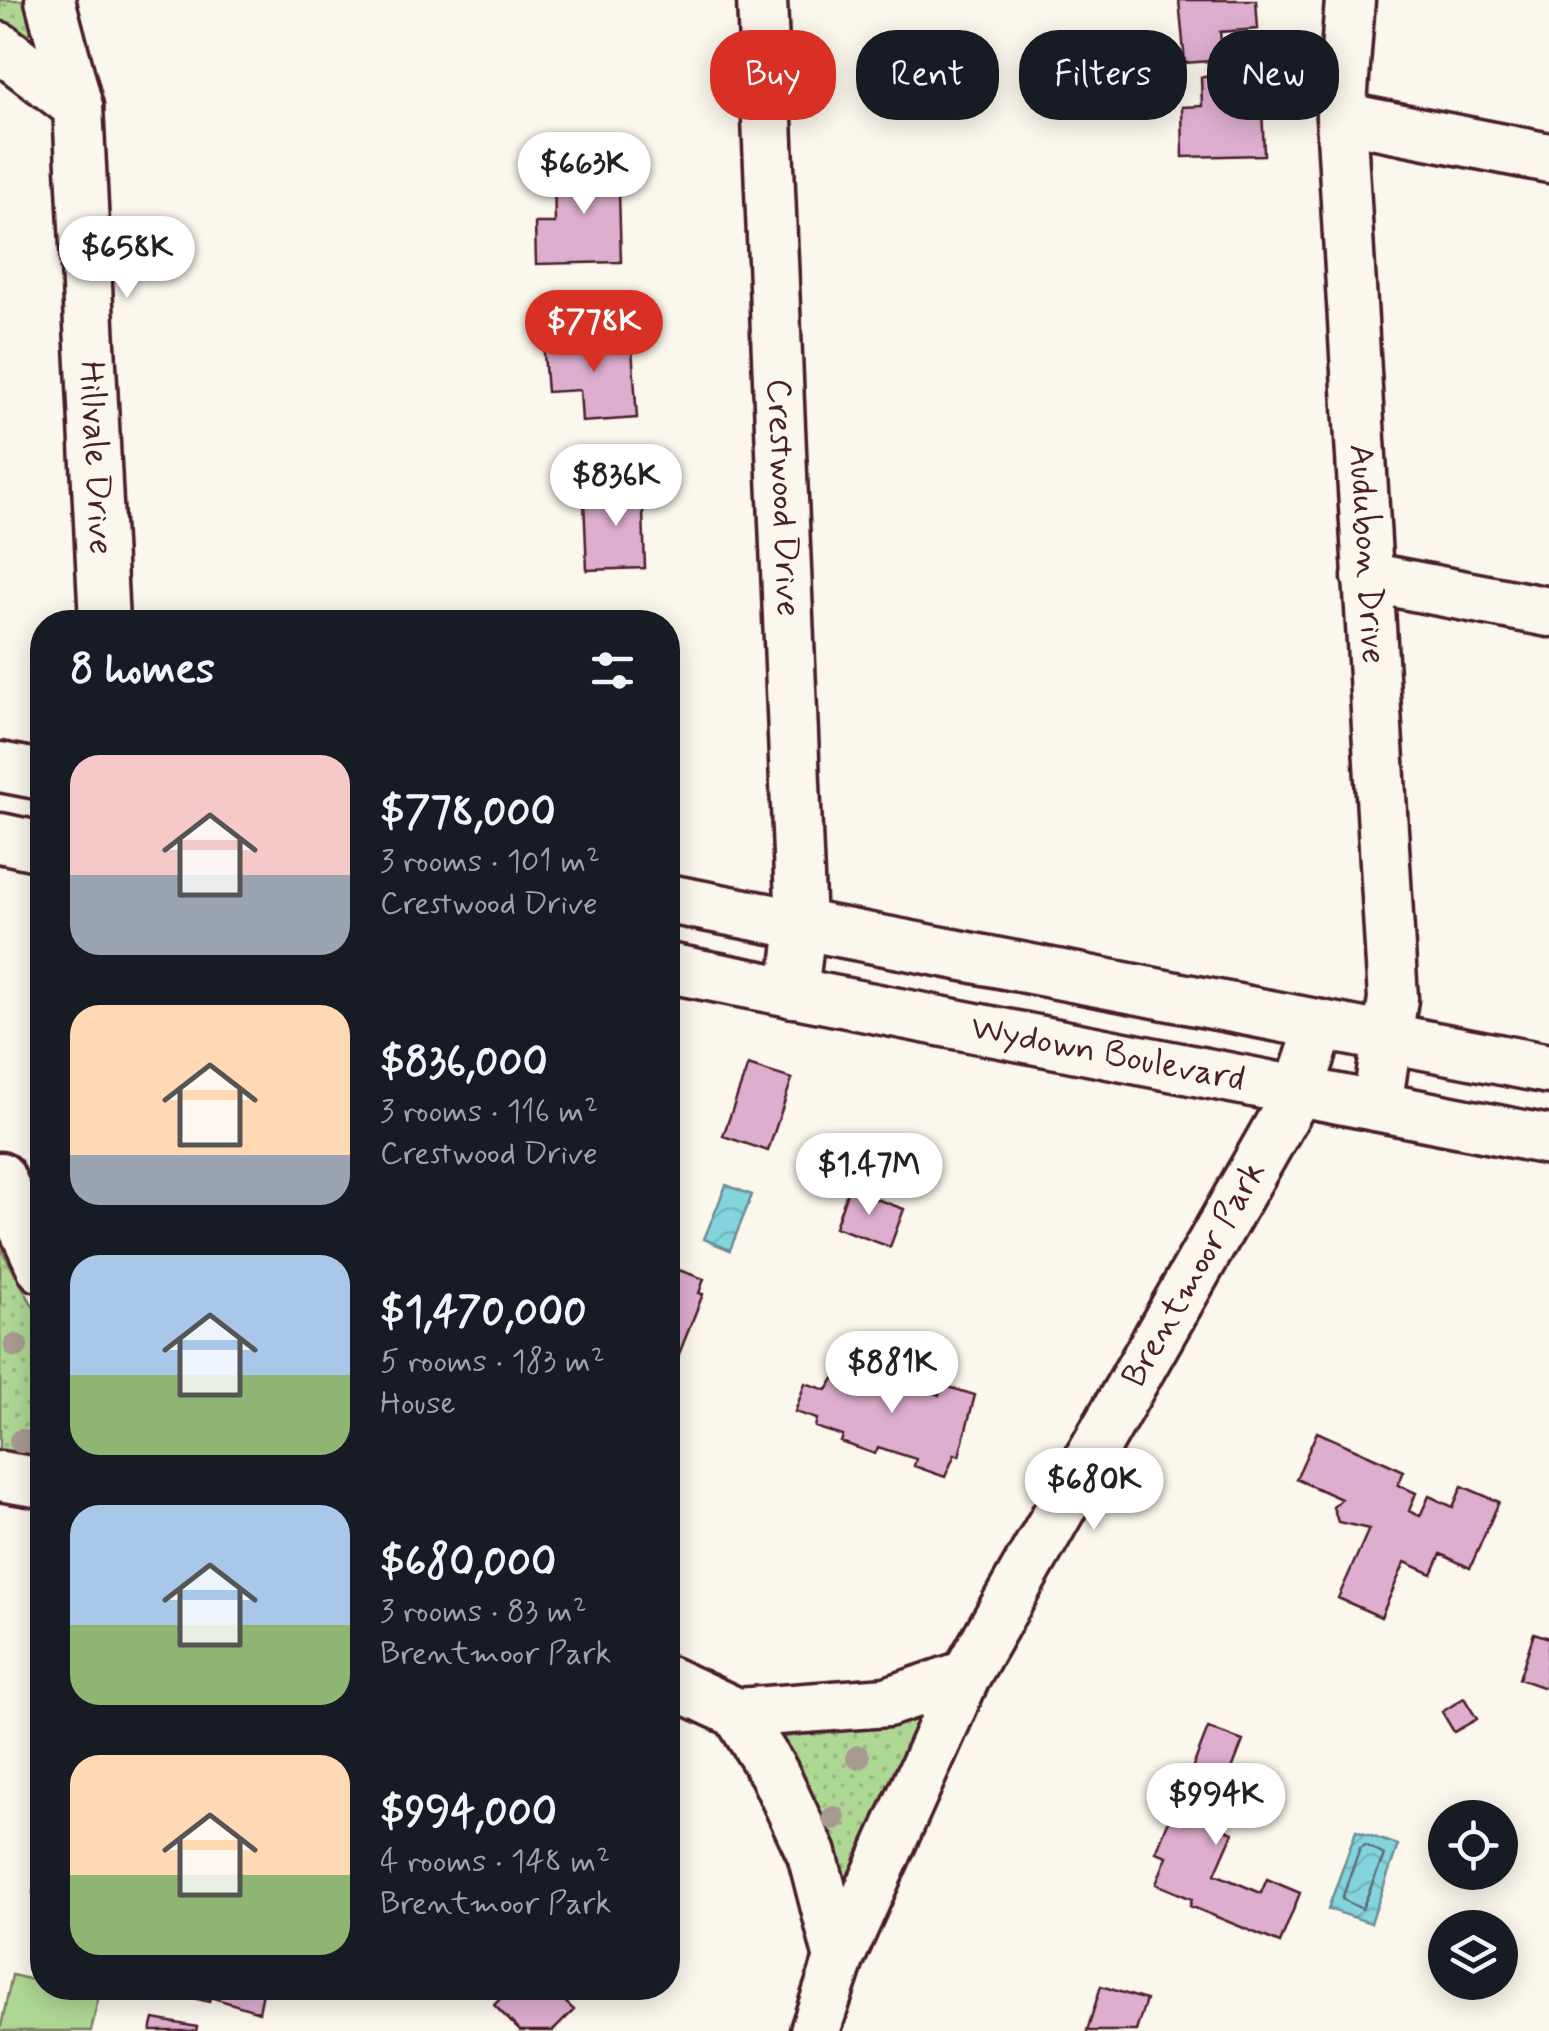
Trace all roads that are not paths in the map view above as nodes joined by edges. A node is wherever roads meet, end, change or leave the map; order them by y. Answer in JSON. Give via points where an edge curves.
{"nodes":[{"id":1,"x":50,"y":0,"type":"edge"},
{"id":2,"x":762,"y":0,"type":"edge"},
{"id":3,"x":1350,"y":0,"type":"edge"},
{"id":4,"x":0,"y":47,"type":"edge"},
{"id":5,"x":78,"y":107,"type":"junction"},
{"id":6,"x":1342,"y":117,"type":"junction"},
{"id":7,"x":1549,"y":158,"type":"edge"},
{"id":8,"x":1367,"y":577,"type":"junction"},
{"id":9,"x":103,"y":610,"type":"edge"},
{"id":10,"x":1549,"y":612,"type":"edge"},
{"id":11,"x":0,"y":767,"type":"edge"},
{"id":12,"x":30,"y":773,"type":"edge"},
{"id":13,"x":0,"y":838,"type":"edge"},
{"id":14,"x":30,"y":844,"type":"edge"},
{"id":15,"x":680,"y":901,"type":"edge"},
{"id":16,"x":801,"y":925,"type":"junction"},
{"id":17,"x":680,"y":970,"type":"edge"},
{"id":18,"x":793,"y":993,"type":"junction"},
{"id":19,"x":1321,"y":1025,"type":"junction"},
{"id":20,"x":1390,"y":1038,"type":"junction"},
{"id":21,"x":1549,"y":1069,"type":"edge"},
{"id":22,"x":1299,"y":1090,"type":"junction"},
{"id":23,"x":1377,"y":1106,"type":"junction"},
{"id":24,"x":1549,"y":1140,"type":"edge"},
{"id":25,"x":0,"y":1177,"type":"edge"},
{"id":26,"x":30,"y":1242,"type":"edge"},
{"id":27,"x":0,"y":1476,"type":"edge"},
{"id":28,"x":30,"y":1480,"type":"edge"},
{"id":29,"x":966,"y":1675,"type":"junction"},
{"id":30,"x":680,"y":1687,"type":"edge"},
{"id":31,"x":737,"y":1713,"type":"junction"},
{"id":32,"x":839,"y":1960,"type":"junction"},
{"id":33,"x":816,"y":2031,"type":"edge"}],
"edges":[{"from":1,"to":5,"type":"street","name":"Hillvale Drive"},
{"from":2,"to":16,"type":"street","name":"Crestwood Drive"},
{"from":3,"to":6,"type":"street","name":"Audubon Drive"},
{"from":4,"to":5,"type":"street"},
{"from":5,"to":9,"type":"street","name":"Hillvale Drive"},
{"from":6,"to":7,"type":"street"},
{"from":6,"to":8,"type":"street","name":"Audubon Drive"},
{"from":8,"to":10,"type":"street"},
{"from":8,"to":20,"type":"street","name":"Audubon Drive"},
{"from":11,"to":12,"type":"street"},
{"from":13,"to":14,"type":"street"},
{"from":15,"to":16,"type":"street","name":"Wydown Boulevard"},
{"from":16,"to":18,"type":"street","name":"Crestwood Drive"},
{"from":16,"to":19,"type":"street","name":"Wydown Boulevard"},
{"from":17,"to":18,"type":"street","name":"Wydown Boulevard"},
{"from":18,"to":22,"type":"street","name":"Wydown Boulevard"},
{"from":19,"to":20,"type":"street","name":"Wydown Boulevard"},
{"from":19,"to":22,"type":"street","name":"Brentmoor Park"},
{"from":20,"to":21,"type":"street","name":"Wydown Boulevard"},
{"from":20,"to":23,"type":"street","name":"Audubon Drive"},
{"from":22,"to":23,"type":"street","name":"Wydown Boulevard"},
{"from":22,"to":29,"type":"street","name":"Brentmoor Park"},
{"from":23,"to":24,"type":"street","name":"Wydown Boulevard"},
{"from":25,"to":26,"type":"street"},
{"from":27,"to":28,"type":"street"},
{"from":29,"to":31,"type":"street","via":[[887,1702]]},
{"from":29,"to":32,"type":"street","name":"Brentmoor Park"},
{"from":30,"to":31,"type":"street"},
{"from":31,"to":32,"type":"street","via":[[812,1854]]},
{"from":32,"to":33,"type":"street","name":"Brentmoor Park"}]}
